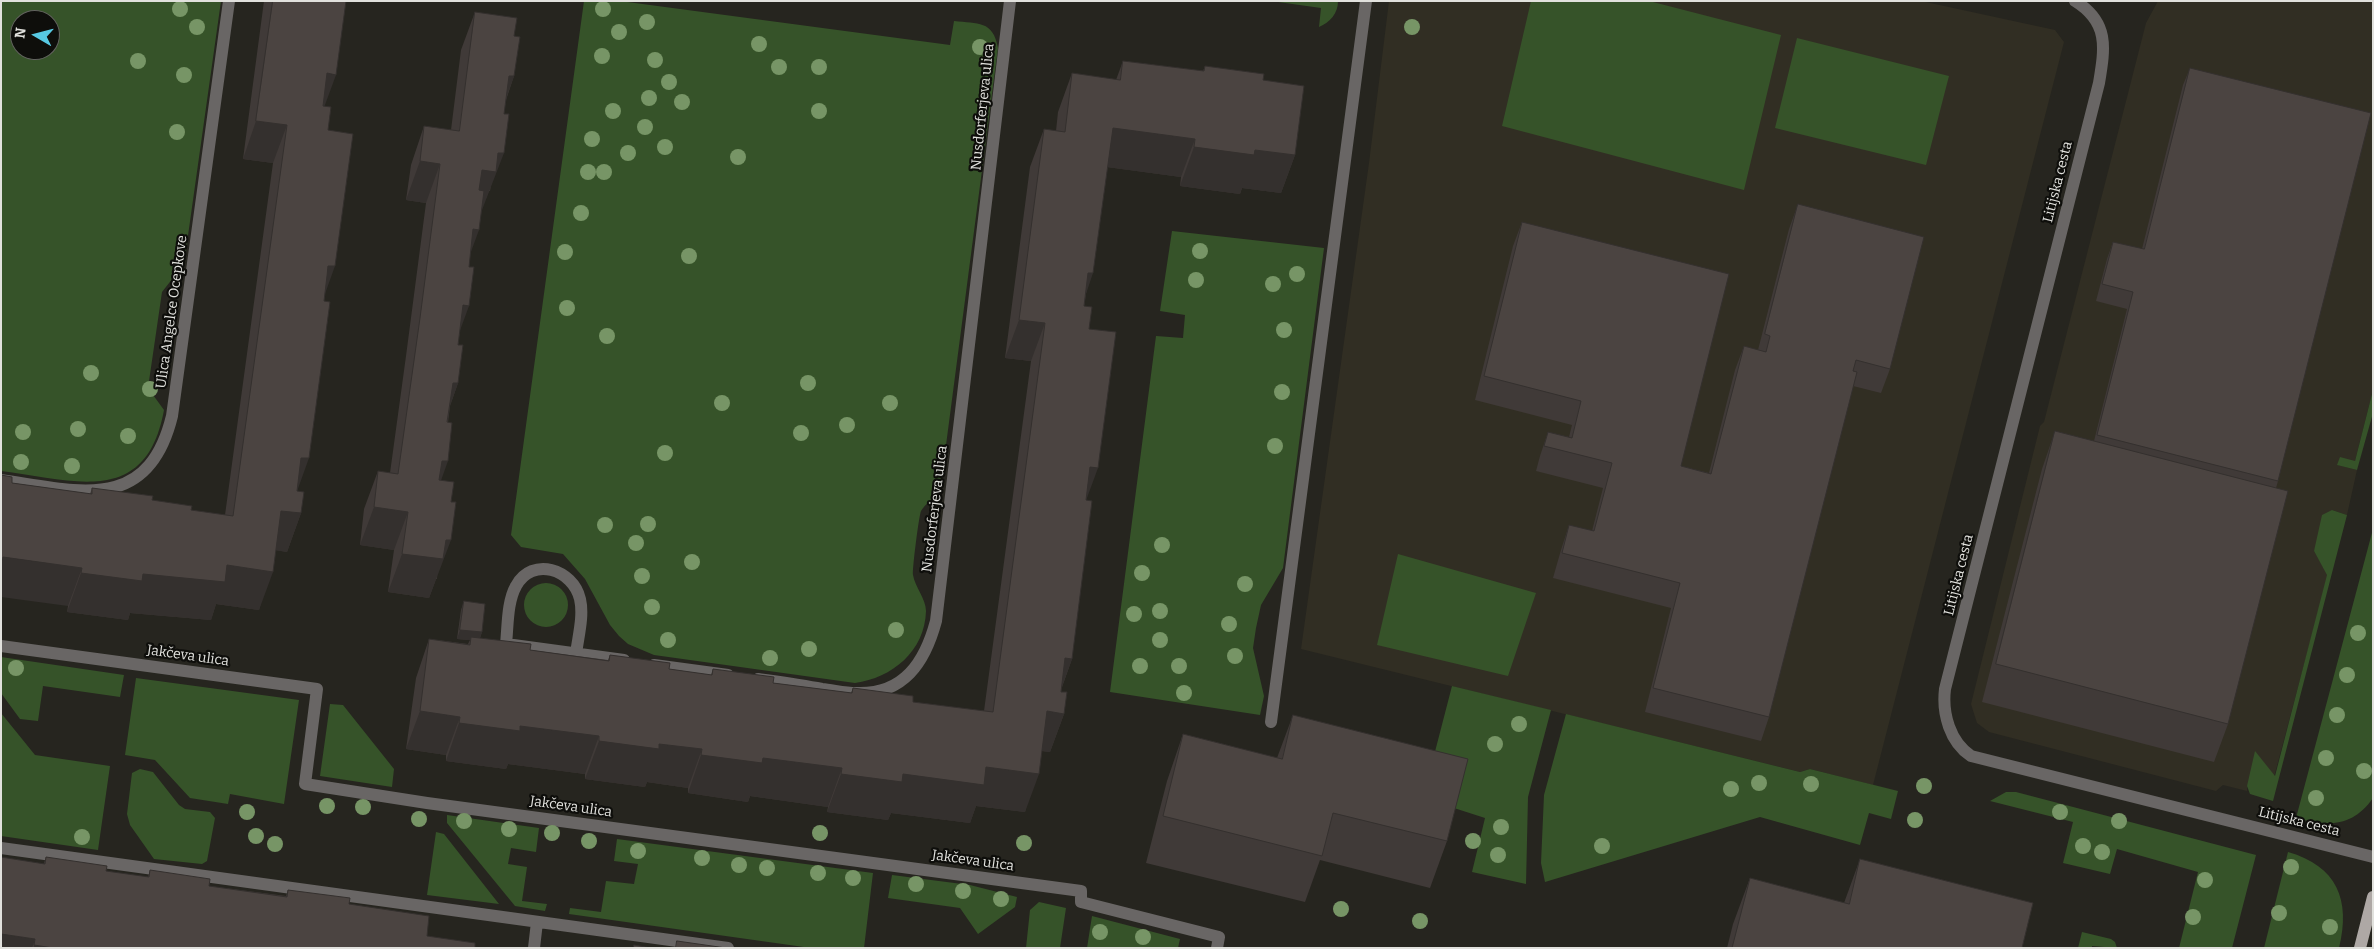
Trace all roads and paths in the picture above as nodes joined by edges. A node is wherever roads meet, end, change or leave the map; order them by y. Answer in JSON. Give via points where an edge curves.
{"nodes":[{"id":1,"x":229,"y":1,"type":"edge"},
{"id":2,"x":1010,"y":1,"type":"edge"},
{"id":3,"x":1366,"y":1,"type":"edge"},
{"id":4,"x":2074,"y":1,"type":"edge"},
{"id":5,"x":1,"y":480,"type":"edge"},
{"id":6,"x":1,"y":646,"type":"edge"},
{"id":7,"x":576,"y":654,"type":"junction"},
{"id":8,"x":1271,"y":722,"type":"dead end"},
{"id":9,"x":1,"y":848,"type":"edge"},
{"id":10,"x":2373,"y":856,"type":"edge"},
{"id":11,"x":2373,"y":897,"type":"edge"},
{"id":12,"x":537,"y":922,"type":"junction"},
{"id":13,"x":534,"y":948,"type":"edge"},
{"id":14,"x":728,"y":948,"type":"edge"},
{"id":15,"x":1217,"y":948,"type":"edge"},
{"id":16,"x":2360,"y":948,"type":"edge"}],
"edges":[{"from":1,"to":5,"type":"street","name":"Ulica Angelce Ocepkove","via":[[174,407],[163,446],[139,476],[126,484],[107,489],[83,492]]},
{"from":2,"to":7,"type":"street","name":"Nusdorferjeva ulica","via":[[936,621],[924,656],[911,673],[894,686],[856,693]]},
{"from":3,"to":8,"type":"street"},
{"from":4,"to":10,"type":"street","name":"Litijska cesta","via":[[2086,8],[2099,25],[2104,54],[1946,689],[1944,711],[1947,722],[1961,750],[1971,756]]},
{"from":6,"to":15,"type":"street","name":"Jakčeva ulica","via":[[317,689],[305,784],[1081,892],[1080,902],[1219,937]]},
{"from":7,"to":7,"type":"street","name":"Nusdorferjeva ulica","via":[[506,644],[512,596],[516,585],[528,573],[551,570],[570,579],[576,587],[581,608]]},
{"from":9,"to":12,"type":"street"},
{"from":11,"to":16,"type":"main road"},
{"from":12,"to":13,"type":"street"},
{"from":12,"to":14,"type":"street"}]}
